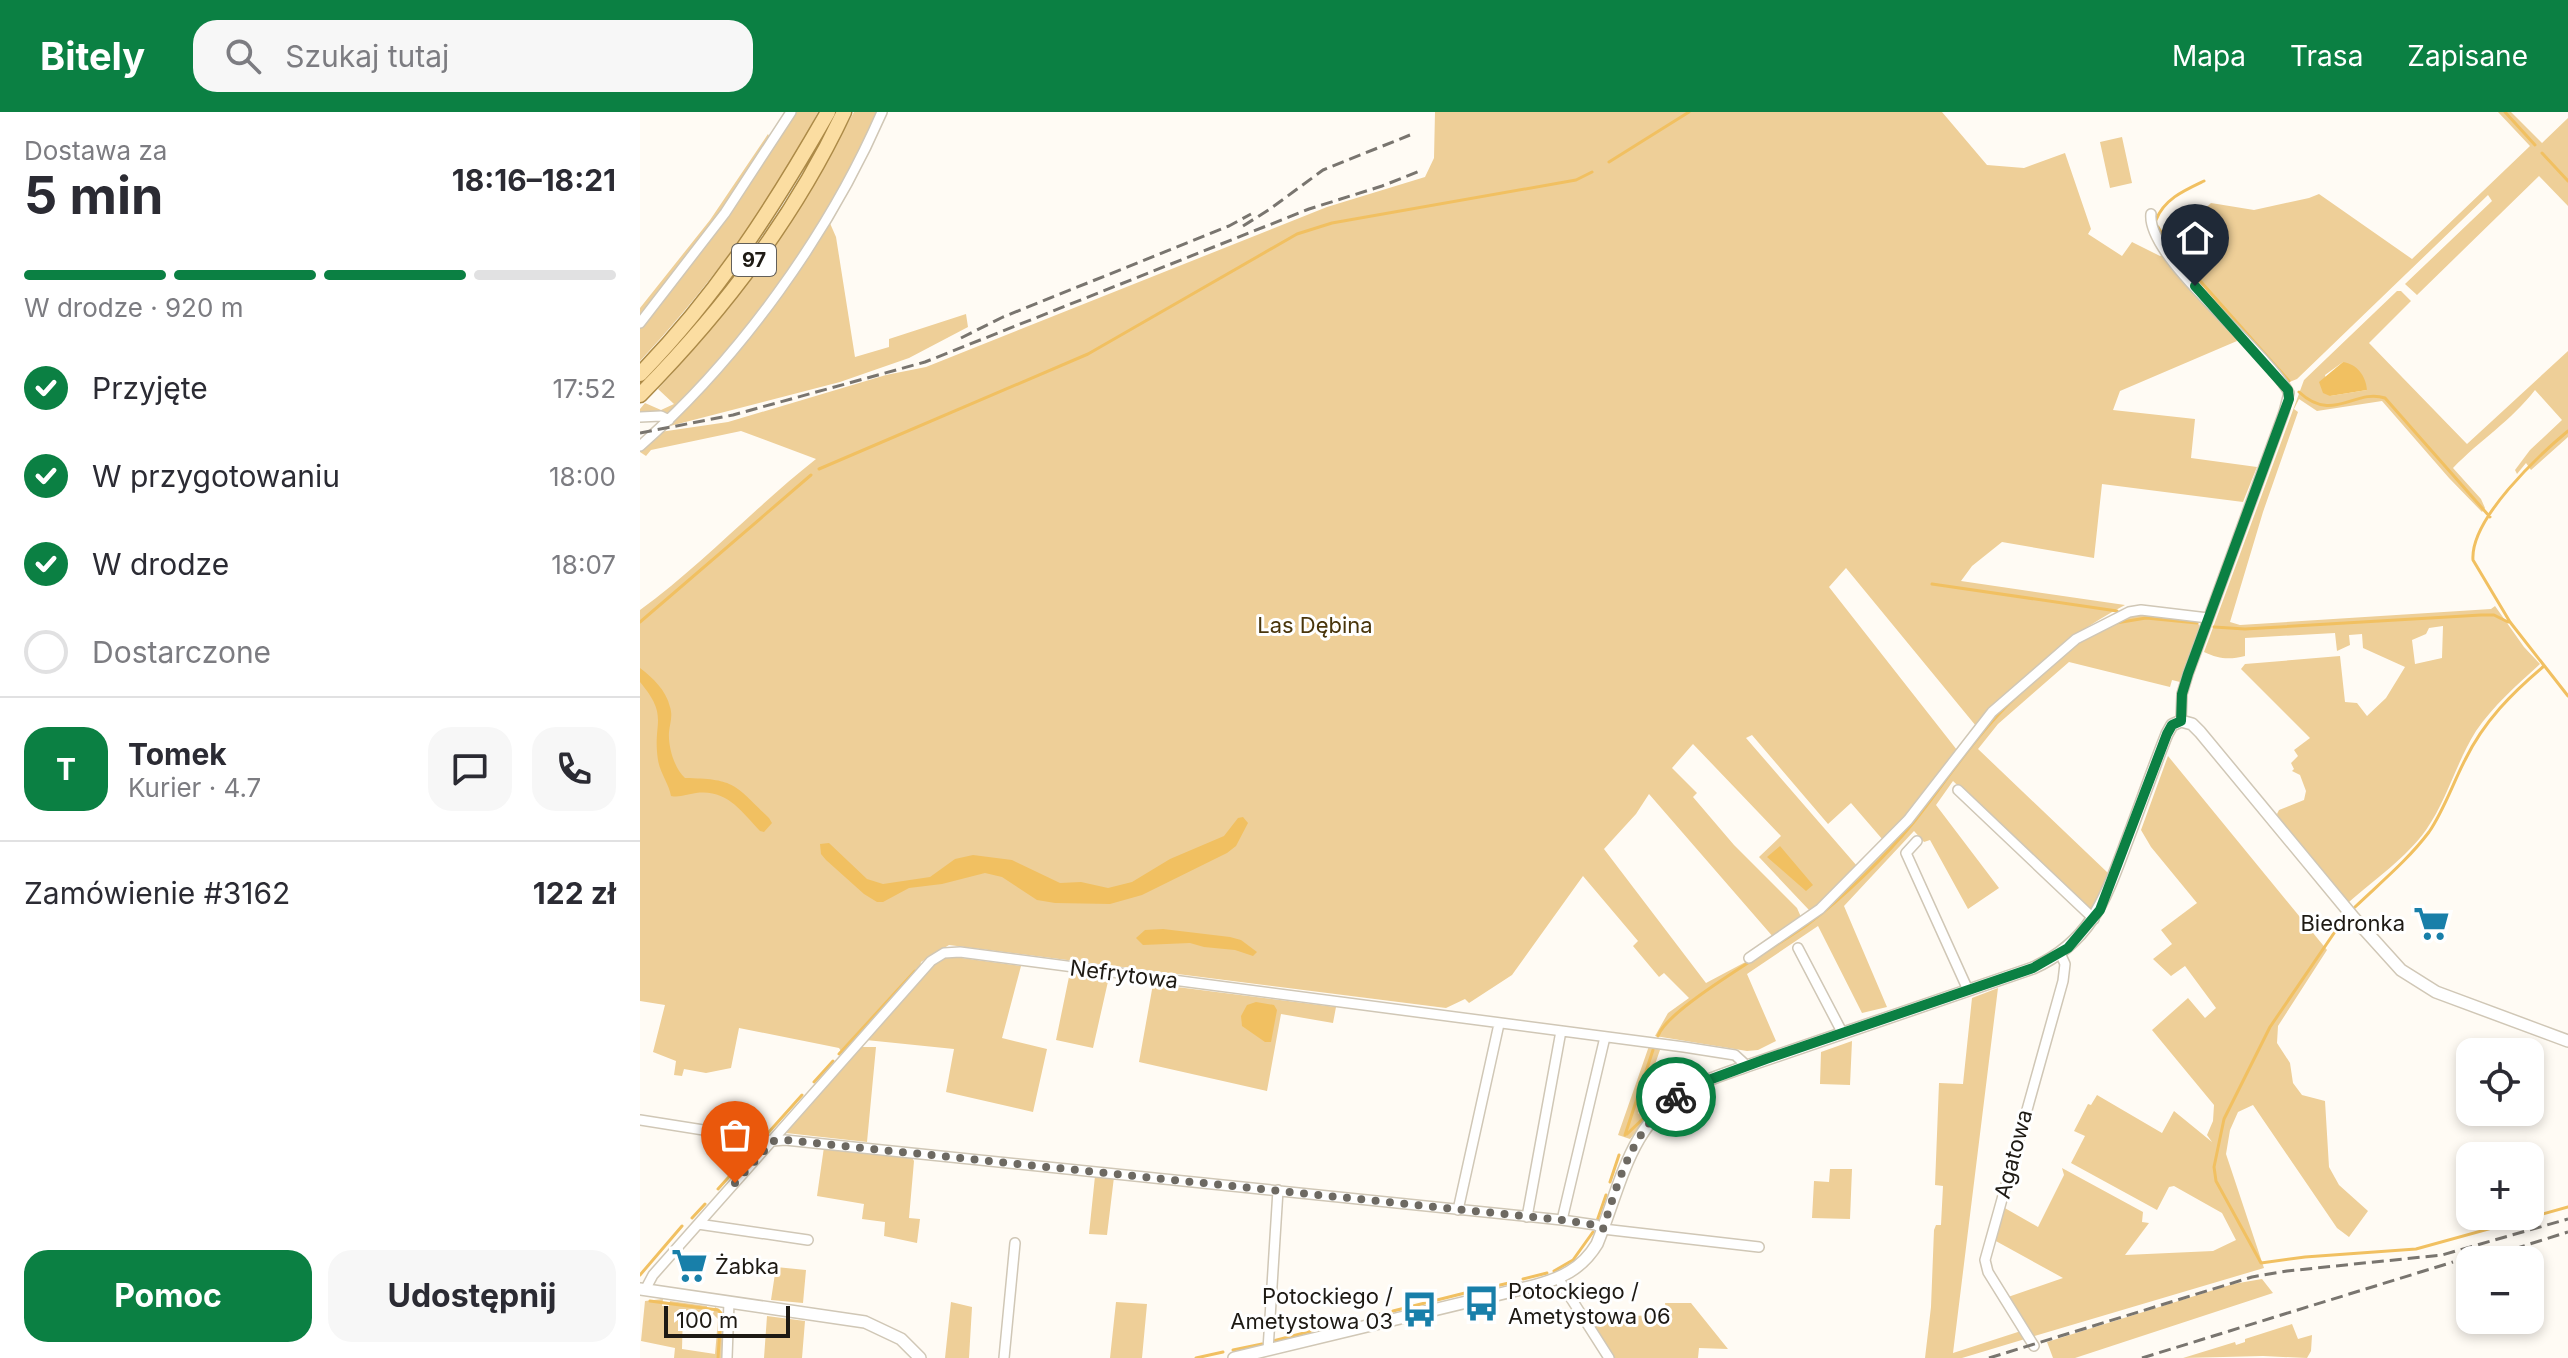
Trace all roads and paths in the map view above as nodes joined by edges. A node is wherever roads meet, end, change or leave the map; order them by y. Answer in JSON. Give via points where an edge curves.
{"nodes":[{"id":1,"x":791,"y":112,"type":"edge"},
{"id":2,"x":828,"y":112,"type":"edge"},
{"id":3,"x":844,"y":112,"type":"edge"},
{"id":4,"x":882,"y":112,"type":"edge"},
{"id":5,"x":2151,"y":214,"type":"dead end"},
{"id":6,"x":640,"y":323,"type":"edge"},
{"id":7,"x":640,"y":374,"type":"edge"},
{"id":8,"x":641,"y":394,"type":"edge"},
{"id":9,"x":640,"y":417,"type":"edge"},
{"id":10,"x":669,"y":420,"type":"junction"},
{"id":11,"x":640,"y":446,"type":"edge"},
{"id":12,"x":2208,"y":618,"type":"junction"},
{"id":13,"x":2181,"y":721,"type":"junction"},
{"id":14,"x":1958,"y":790,"type":"dead end"},
{"id":15,"x":1917,"y":841,"type":"dead end"},
{"id":16,"x":2094,"y":919,"type":"junction"},
{"id":17,"x":1798,"y":948,"type":"dead end"},
{"id":18,"x":2060,"y":953,"type":"junction"},
{"id":19,"x":1749,"y":958,"type":"dead end"},
{"id":20,"x":1968,"y":990,"type":"junction"},
{"id":21,"x":1499,"y":1024,"type":"junction"},
{"id":22,"x":1561,"y":1031,"type":"junction"},
{"id":23,"x":1842,"y":1032,"type":"junction"},
{"id":24,"x":1605,"y":1037,"type":"junction"},
{"id":25,"x":2568,"y":1041,"type":"edge"},
{"id":26,"x":1747,"y":1066,"type":"junction"},
{"id":27,"x":640,"y":1120,"type":"edge"},
{"id":28,"x":773,"y":1141,"type":"junction"},
{"id":29,"x":1278,"y":1190,"type":"junction"},
{"id":30,"x":1458,"y":1210,"type":"junction"},
{"id":31,"x":1527,"y":1217,"type":"junction"},
{"id":32,"x":1562,"y":1220,"type":"junction"},
{"id":33,"x":698,"y":1224,"type":"junction"},
{"id":34,"x":1603,"y":1229,"type":"junction"},
{"id":35,"x":808,"y":1240,"type":"dead end"},
{"id":36,"x":1015,"y":1243,"type":"dead end"},
{"id":37,"x":1759,"y":1247,"type":"dead end"},
{"id":38,"x":1558,"y":1278,"type":"junction"},
{"id":39,"x":642,"y":1290,"type":"edge"},
{"id":40,"x":729,"y":1302,"type":"junction"},
{"id":41,"x":2034,"y":1346,"type":"dead end"},
{"id":42,"x":1268,"y":1350,"type":"junction"},
{"id":43,"x":727,"y":1358,"type":"edge"},
{"id":44,"x":920,"y":1358,"type":"edge"},
{"id":45,"x":1004,"y":1358,"type":"edge"},
{"id":46,"x":1234,"y":1358,"type":"edge"},
{"id":47,"x":1609,"y":1358,"type":"edge"}],
"edges":[{"from":1,"to":6,"type":"street","via":[[725,213]]},
{"from":2,"to":7,"type":"main road","number":"97","via":[[763,223],[700,307]]},
{"from":3,"to":8,"type":"main road","number":"97","via":[[747,269]]},
{"from":4,"to":10,"type":"street","via":[[845,187],[778,290]]},
{"from":5,"to":12,"type":"street","via":[[2152,231],[2174,262],[2289,393]]},
{"from":9,"to":10,"type":"street"},
{"from":10,"to":11,"type":"street"},
{"from":12,"to":13,"type":"street","via":[[2182,694]]},
{"from":12,"to":19,"type":"street","via":[[2141,610],[2076,639],[1992,712],[1908,820],[1820,909]]},
{"from":13,"to":16,"type":"street","via":[[2167,734]]},
{"from":13,"to":25,"type":"street","via":[[2200,732],[2388,958],[2415,981]]},
{"from":14,"to":16,"type":"street"},
{"from":15,"to":20,"type":"street","via":[[1906,853]]},
{"from":16,"to":18,"type":"street"},
{"from":17,"to":23,"type":"street"},
{"from":18,"to":20,"type":"street"},
{"from":18,"to":41,"type":"street","name":"Agatowa","via":[[2063,981],[1985,1260]]},
{"from":20,"to":23,"type":"street"},
{"from":21,"to":22,"type":"street","name":"Nefrytowa"},
{"from":21,"to":28,"type":"street","name":"Nefrytowa","via":[[944,953],[931,961]]},
{"from":21,"to":30,"type":"street"},
{"from":22,"to":24,"type":"street","name":"Nefrytowa"},
{"from":22,"to":31,"type":"street"},
{"from":23,"to":26,"type":"street"},
{"from":24,"to":26,"type":"street","name":"Nefrytowa","via":[[1735,1055]]},
{"from":24,"to":32,"type":"street"},
{"from":26,"to":34,"type":"street","via":[[1691,1088],[1653,1117],[1627,1158]]},
{"from":27,"to":28,"type":"street"},
{"from":28,"to":29,"type":"street"},
{"from":28,"to":33,"type":"street","name":"Nefrytowa"},
{"from":29,"to":30,"type":"street"},
{"from":29,"to":42,"type":"street"},
{"from":30,"to":31,"type":"street"},
{"from":31,"to":32,"type":"street"},
{"from":32,"to":34,"type":"street"},
{"from":33,"to":35,"type":"street"},
{"from":33,"to":39,"type":"street","name":"Nefrytowa"},
{"from":34,"to":37,"type":"street"},
{"from":34,"to":38,"type":"street","via":[[1587,1258]]},
{"from":36,"to":45,"type":"street"},
{"from":38,"to":42,"type":"street"},
{"from":38,"to":47,"type":"street"},
{"from":39,"to":40,"type":"street"},
{"from":40,"to":43,"type":"street"},
{"from":40,"to":44,"type":"street","via":[[865,1322],[901,1339]]},
{"from":42,"to":46,"type":"street"}]}
